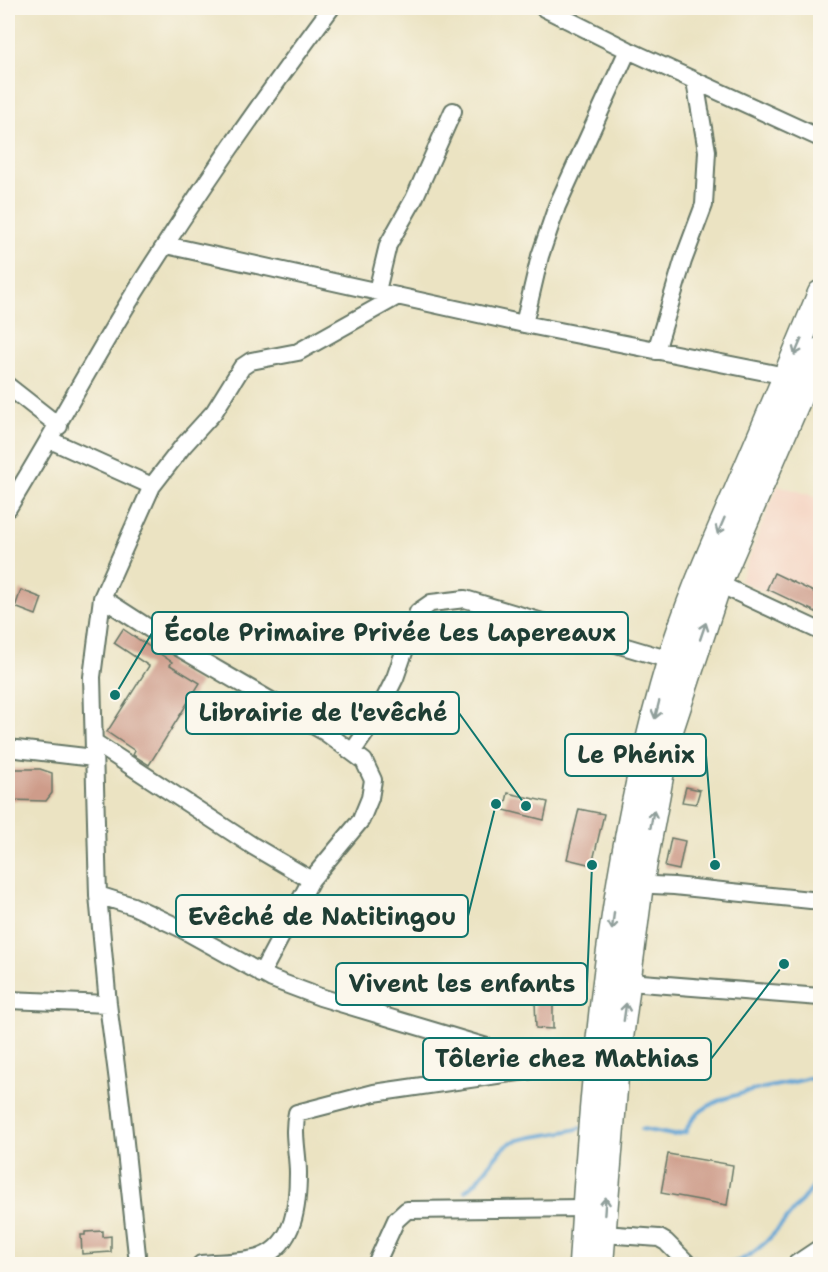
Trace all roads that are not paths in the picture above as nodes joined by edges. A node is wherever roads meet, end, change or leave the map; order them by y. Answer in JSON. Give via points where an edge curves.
{"nodes":[{"id":1,"x":331,"y":8,"type":"edge"},
{"id":2,"x":544,"y":8,"type":"edge"},
{"id":3,"x":628,"y":50,"type":"junction"},
{"id":4,"x":695,"y":81,"type":"junction"},
{"id":5,"x":453,"y":111,"type":"dead end"},
{"id":6,"x":820,"y":138,"type":"edge"},
{"id":7,"x":166,"y":244,"type":"junction"},
{"id":8,"x":377,"y":291,"type":"junction"},
{"id":9,"x":820,"y":293,"type":"edge"},
{"id":10,"x":398,"y":296,"type":"junction"},
{"id":11,"x":524,"y":324,"type":"junction"},
{"id":12,"x":820,"y":350,"type":"edge"},
{"id":13,"x":656,"y":351,"type":"junction"},
{"id":14,"x":804,"y":383,"type":"edge"},
{"id":15,"x":8,"y":386,"type":"edge"},
{"id":16,"x":54,"y":433,"type":"junction"},
{"id":17,"x":152,"y":486,"type":"junction"},
{"id":18,"x":8,"y":508,"type":"edge"},
{"id":19,"x":719,"y":584,"type":"junction"},
{"id":20,"x":102,"y":598,"type":"junction"},
{"id":21,"x":820,"y":632,"type":"edge"},
{"id":22,"x":670,"y":660,"type":"junction"},
{"id":23,"x":8,"y":748,"type":"edge"},
{"id":24,"x":94,"y":750,"type":"junction"},
{"id":25,"x":352,"y":752,"type":"junction"},
{"id":26,"x":311,"y":880,"type":"junction"},
{"id":27,"x":629,"y":884,"type":"junction"},
{"id":28,"x":98,"y":895,"type":"junction"},
{"id":29,"x":820,"y":901,"type":"edge"},
{"id":30,"x":261,"y":974,"type":"junction"},
{"id":31,"x":629,"y":982,"type":"junction"},
{"id":32,"x":820,"y":998,"type":"edge"},
{"id":33,"x":8,"y":1000,"type":"edge"},
{"id":34,"x":108,"y":1004,"type":"junction"},
{"id":35,"x":553,"y":1066,"type":"junction"},
{"id":36,"x":597,"y":1074,"type":"junction"},
{"id":37,"x":585,"y":1208,"type":"junction"},
{"id":38,"x":603,"y":1234,"type":"junction"},
{"id":39,"x":820,"y":1248,"type":"edge"},
{"id":40,"x":138,"y":1264,"type":"edge"},
{"id":41,"x":201,"y":1264,"type":"edge"},
{"id":42,"x":376,"y":1264,"type":"edge"},
{"id":43,"x":581,"y":1264,"type":"edge"},
{"id":44,"x":602,"y":1264,"type":"edge"},
{"id":45,"x":688,"y":1264,"type":"edge"},
{"id":46,"x":796,"y":1264,"type":"edge"}],
"edges":[{"from":1,"to":7,"type":"street","via":[[268,92]]},
{"from":2,"to":3,"type":"street"},
{"from":3,"to":4,"type":"street"},
{"from":3,"to":11,"type":"street","via":[[557,206]]},
{"from":4,"to":6,"type":"street"},
{"from":4,"to":13,"type":"street","via":[[707,151],[704,205]]},
{"from":5,"to":8,"type":"street","via":[[414,199],[388,245]]},
{"from":7,"to":8,"type":"street"},
{"from":7,"to":16,"type":"street"},
{"from":8,"to":10,"type":"street"},
{"from":9,"to":14,"type":"highway","one_way":true},
{"from":10,"to":11,"type":"street"},
{"from":10,"to":17,"type":"street","via":[[298,352],[250,361],[242,367],[214,412]]},
{"from":11,"to":13,"type":"street"},
{"from":12,"to":14,"type":"highway"},
{"from":13,"to":14,"type":"street"},
{"from":14,"to":19,"type":"highway"},
{"from":14,"to":22,"type":"highway","one_way":true,"via":[[693,592]]},
{"from":15,"to":16,"type":"street"},
{"from":16,"to":17,"type":"street"},
{"from":16,"to":18,"type":"street"},
{"from":17,"to":20,"type":"street"},
{"from":19,"to":21,"type":"street"},
{"from":27,"to":19,"type":"highway","one_way":true,"via":[[668,739]]},
{"from":20,"to":24,"type":"street","via":[[92,677]]},
{"from":20,"to":25,"type":"street"},
{"from":22,"to":25,"type":"street","via":[[465,599],[431,603],[418,612],[395,678],[373,722]]},
{"from":22,"to":27,"type":"highway","one_way":true,"via":[[630,820]]},
{"from":23,"to":24,"type":"street"},
{"from":24,"to":26,"type":"street"},
{"from":24,"to":28,"type":"street"},
{"from":25,"to":26,"type":"street","via":[[364,761],[373,780],[370,798],[361,820]]},
{"from":26,"to":30,"type":"street"},
{"from":27,"to":29,"type":"street"},
{"from":27,"to":31,"type":"highway"},
{"from":27,"to":36,"type":"highway","one_way":true},
{"from":28,"to":30,"type":"street","via":[[180,928]]},
{"from":28,"to":34,"type":"street"},
{"from":30,"to":35,"type":"street","via":[[320,997]]},
{"from":31,"to":32,"type":"street"},
{"from":38,"to":31,"type":"highway","one_way":true,"via":[[616,1077]]},
{"from":33,"to":34,"type":"street"},
{"from":34,"to":40,"type":"street"},
{"from":35,"to":36,"type":"street"},
{"from":35,"to":41,"type":"street","via":[[374,1093],[297,1113],[296,1211],[287,1236],[260,1257]]},
{"from":36,"to":37,"type":"highway"},
{"from":37,"to":42,"type":"street","via":[[406,1210],[396,1220]]},
{"from":37,"to":43,"type":"highway"},
{"from":38,"to":44,"type":"highway"},
{"from":38,"to":45,"type":"street","via":[[659,1238]]},
{"from":39,"to":46,"type":"street"}]}
